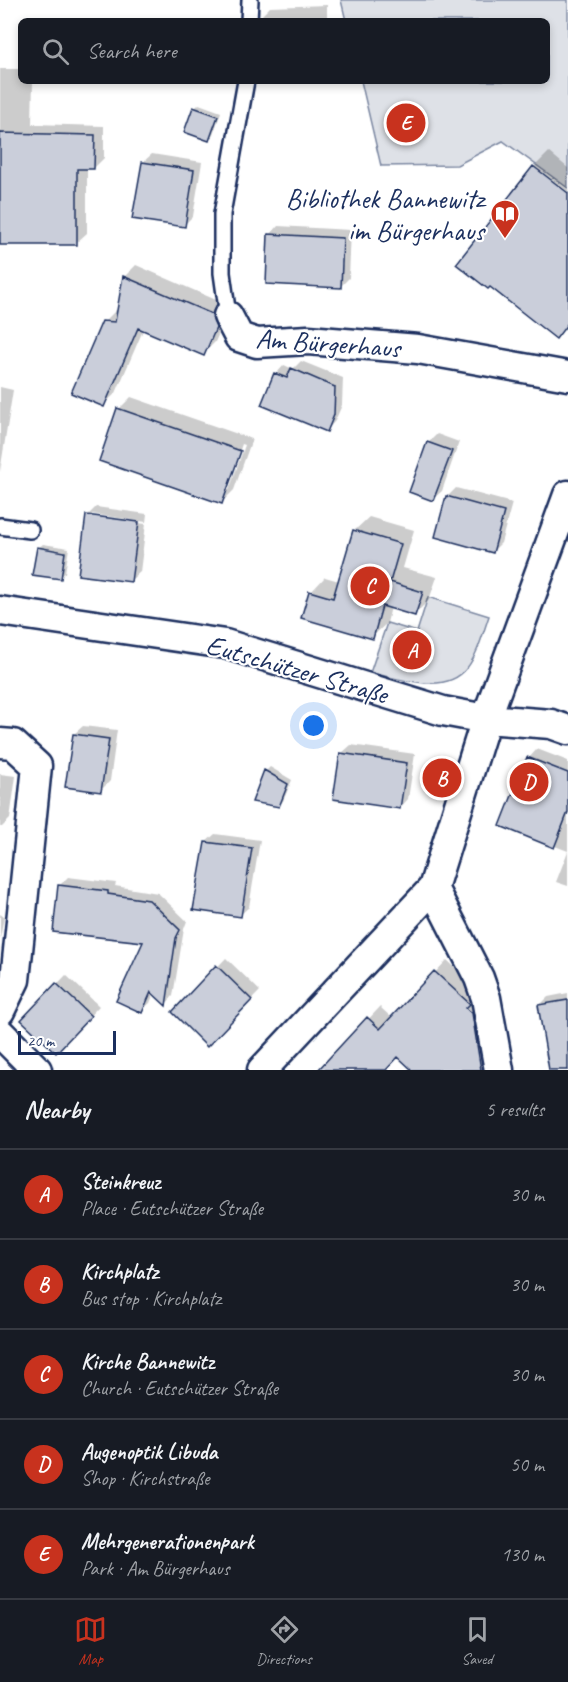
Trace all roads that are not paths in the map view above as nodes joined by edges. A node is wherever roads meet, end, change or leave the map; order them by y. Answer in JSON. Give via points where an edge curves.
{"nodes":[{"id":1,"x":250,"y":0,"type":"edge"},
{"id":2,"x":249,"y":18,"type":"edge"},
{"id":3,"x":245,"y":84,"type":"edge"},
{"id":4,"x":228,"y":316,"type":"joint"},
{"id":5,"x":568,"y":376,"type":"edge"},
{"id":6,"x":568,"y":495,"type":"edge"},
{"id":7,"x":0,"y":526,"type":"edge"},
{"id":8,"x":30,"y":530,"type":"dead end"},
{"id":9,"x":0,"y":611,"type":"edge"},
{"id":10,"x":486,"y":718,"type":"junction"},
{"id":11,"x":568,"y":730,"type":"edge"},
{"id":12,"x":0,"y":743,"type":"edge"},
{"id":13,"x":433,"y":888,"type":"junction"},
{"id":14,"x":0,"y":1011,"type":"edge"},
{"id":15,"x":0,"y":1033,"type":"edge"},
{"id":16,"x":37,"y":1070,"type":"edge"},
{"id":17,"x":262,"y":1070,"type":"edge"},
{"id":18,"x":499,"y":1070,"type":"edge"}],
"edges":[{"from":1,"to":2,"type":"lane"},
{"from":3,"to":4,"type":"lane","name":"Am Bürgerhaus","via":[[222,214],[222,273]]},
{"from":4,"to":5,"type":"street","name":"Am Bürgerhaus","via":[[240,337],[257,343],[308,340],[418,349]]},
{"from":6,"to":10,"type":"street"},
{"from":7,"to":8,"type":"lane"},
{"from":9,"to":10,"type":"street","name":"Eutschützer Straße","via":[[225,644],[416,704]]},
{"from":10,"to":11,"type":"street","name":"Eutschützer Straße","via":[[550,724]]},
{"from":10,"to":13,"type":"street"},
{"from":12,"to":14,"type":"street","via":[[13,744],[37,766],[15,980]]},
{"from":13,"to":17,"type":"street"},
{"from":13,"to":18,"type":"street","via":[[486,998]]},
{"from":15,"to":16,"type":"street"}]}
